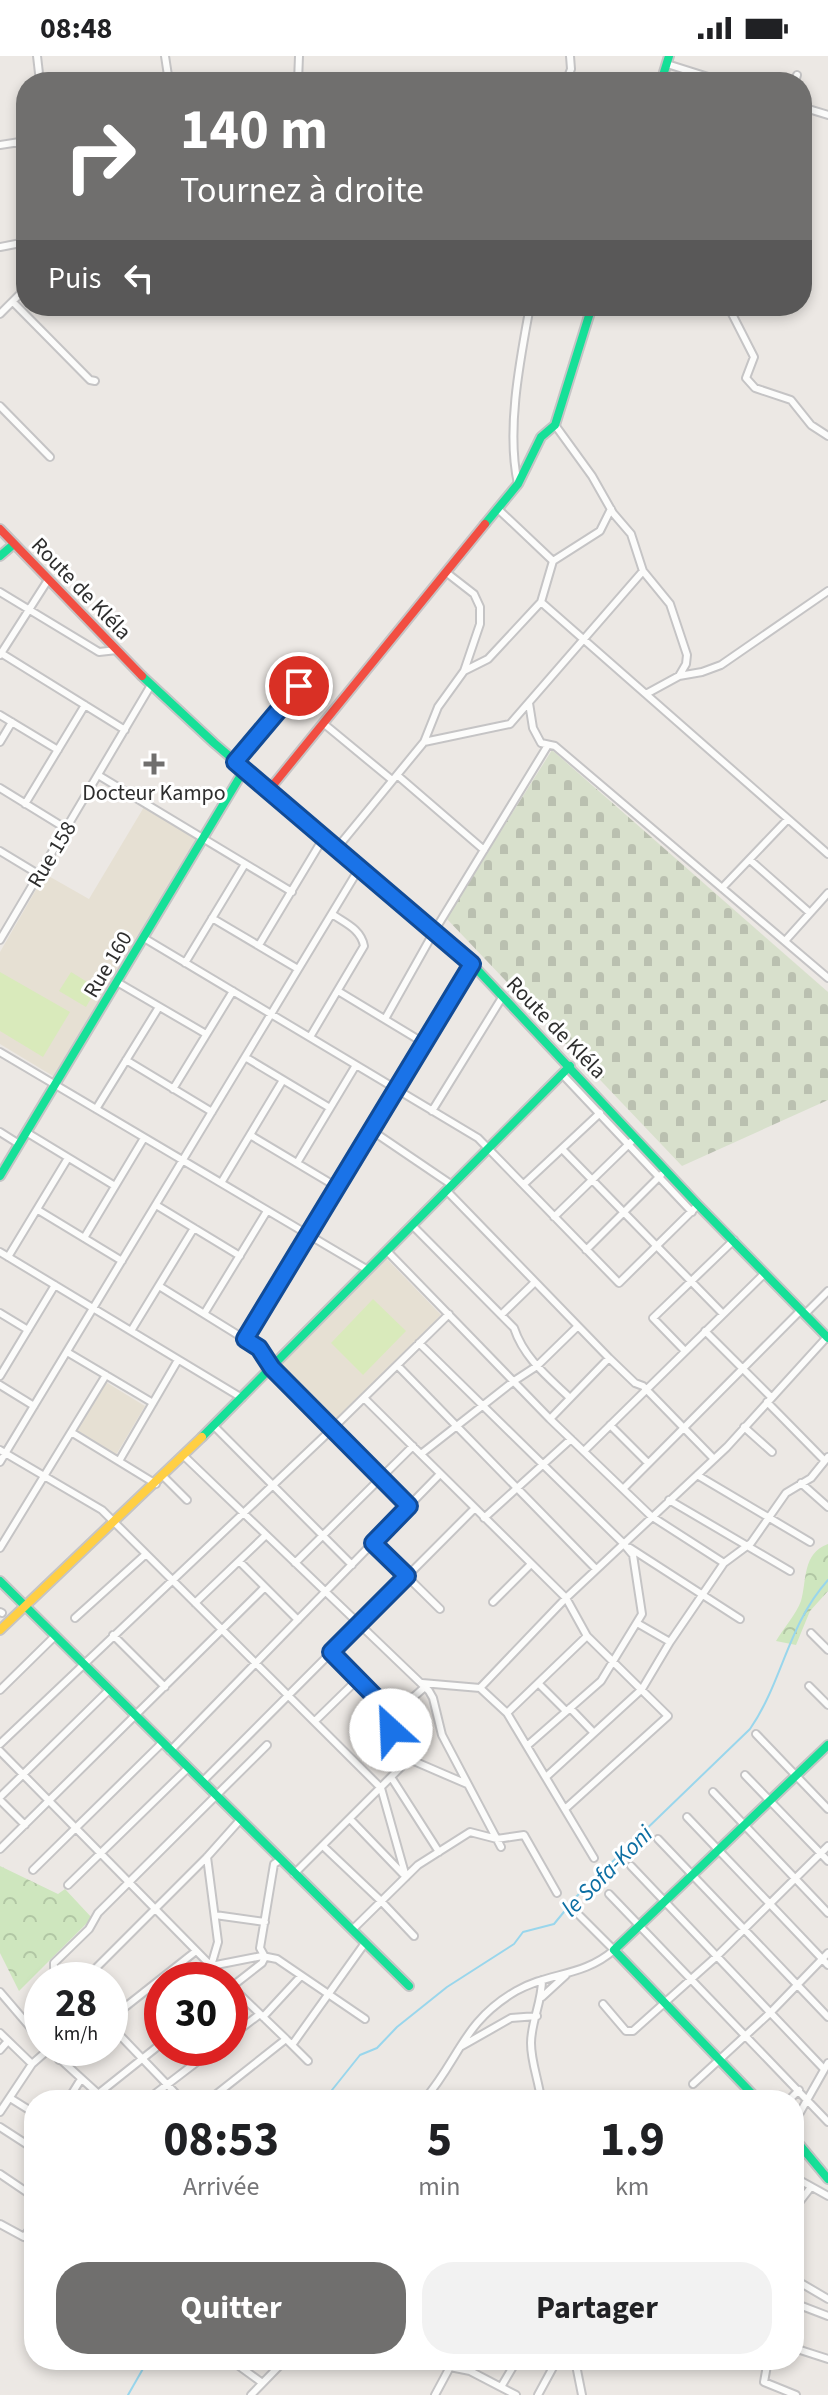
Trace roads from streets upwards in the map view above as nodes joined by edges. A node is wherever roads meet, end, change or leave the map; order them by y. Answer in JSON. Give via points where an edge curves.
{"nodes":[{"id":1,"x":668,"y":60,"type":"edge"},
{"id":2,"x":699,"y":72,"type":"edge"},
{"id":3,"x":16,"y":299,"type":"edge"},
{"id":4,"x":13,"y":302,"type":"junction"},
{"id":5,"x":16,"y":305,"type":"edge"},
{"id":6,"x":0,"y":314,"type":"edge"},
{"id":7,"x":27,"y":316,"type":"edge"},
{"id":8,"x":528,"y":316,"type":"edge"},
{"id":9,"x":589,"y":316,"type":"edge"},
{"id":10,"x":733,"y":316,"type":"edge"},
{"id":11,"x":95,"y":381,"type":"dead end"},
{"id":12,"x":0,"y":406,"type":"edge"},
{"id":13,"x":555,"y":425,"type":"junction"},
{"id":14,"x":828,"y":436,"type":"edge"},
{"id":15,"x":50,"y":457,"type":"dead end"},
{"id":16,"x":518,"y":484,"type":"junction"},
{"id":17,"x":498,"y":509,"type":"junction"},
{"id":18,"x":611,"y":509,"type":"junction"},
{"id":19,"x":0,"y":529,"type":"edge"},
{"id":20,"x":12,"y":542,"type":"junction"},
{"id":21,"x":0,"y":546,"type":"edge"},
{"id":22,"x":0,"y":556,"type":"edge"},
{"id":23,"x":553,"y":561,"type":"junction"},
{"id":24,"x":643,"y":571,"type":"junction"},
{"id":25,"x":447,"y":573,"type":"junction"},
{"id":26,"x":48,"y":580,"type":"junction"},
{"id":27,"x":828,"y":591,"type":"edge"},
{"id":28,"x":0,"y":592,"type":"edge"},
{"id":29,"x":541,"y":602,"type":"junction"},
{"id":30,"x":28,"y":608,"type":"junction"},
{"id":31,"x":584,"y":640,"type":"junction"},
{"id":32,"x":117,"y":650,"type":"junction"},
{"id":33,"x":0,"y":654,"type":"edge"},
{"id":34,"x":464,"y":671,"type":"junction"},
{"id":35,"x":679,"y":676,"type":"junction"},
{"id":36,"x":151,"y":685,"type":"junction"},
{"id":37,"x":299,"y":686,"type":"dead end"},
{"id":38,"x":646,"y":694,"type":"junction"},
{"id":39,"x":529,"y":703,"type":"junction"},
{"id":40,"x":85,"y":705,"type":"junction"},
{"id":41,"x":0,"y":715,"type":"edge"},
{"id":42,"x":12,"y":722,"type":"junction"},
{"id":43,"x":323,"y":723,"type":"junction"},
{"id":44,"x":125,"y":730,"type":"junction"},
{"id":45,"x":0,"y":742,"type":"edge"},
{"id":46,"x":424,"y":742,"type":"junction"},
{"id":47,"x":548,"y":745,"type":"junction"},
{"id":48,"x":58,"y":750,"type":"junction"},
{"id":49,"x":235,"y":762,"type":"junction"},
{"id":50,"x":244,"y":770,"type":"junction"},
{"id":51,"x":98,"y":775,"type":"junction"},
{"id":52,"x":394,"y":777,"type":"junction"},
{"id":53,"x":0,"y":788,"type":"edge"},
{"id":54,"x":269,"y":790,"type":"junction"},
{"id":55,"x":25,"y":804,"type":"junction"},
{"id":56,"x":788,"y":819,"type":"junction"},
{"id":57,"x":65,"y":828,"type":"junction"},
{"id":58,"x":204,"y":837,"type":"junction"},
{"id":59,"x":324,"y":837,"type":"junction"},
{"id":60,"x":337,"y":848,"type":"junction"},
{"id":61,"x":484,"y":850,"type":"junction"},
{"id":62,"x":0,"y":851,"type":"edge"},
{"id":63,"x":828,"y":854,"type":"edge"},
{"id":64,"x":750,"y":860,"type":"junction"},
{"id":65,"x":245,"y":864,"type":"junction"},
{"id":66,"x":360,"y":867,"type":"junction"},
{"id":67,"x":38,"y":874,"type":"junction"},
{"id":68,"x":722,"y":888,"type":"junction"},
{"id":69,"x":292,"y":892,"type":"junction"},
{"id":70,"x":828,"y":893,"type":"edge"},
{"id":71,"x":810,"y":913,"type":"junction"},
{"id":72,"x":332,"y":914,"type":"junction"},
{"id":73,"x":212,"y":918,"type":"junction"},
{"id":74,"x":435,"y":930,"type":"junction"},
{"id":75,"x":144,"y":938,"type":"junction"},
{"id":76,"x":0,"y":940,"type":"edge"},
{"id":77,"x":785,"y":941,"type":"junction"},
{"id":78,"x":259,"y":945,"type":"junction"},
{"id":79,"x":185,"y":963,"type":"junction"},
{"id":80,"x":472,"y":964,"type":"junction"},
{"id":81,"x":298,"y":969,"type":"junction"},
{"id":82,"x":828,"y":978,"type":"edge"},
{"id":83,"x":117,"y":982,"type":"junction"},
{"id":84,"x":233,"y":991,"type":"junction"},
{"id":85,"x":338,"y":991,"type":"junction"},
{"id":86,"x":503,"y":996,"type":"junction"},
{"id":87,"x":159,"y":1007,"type":"junction"},
{"id":88,"x":271,"y":1014,"type":"junction"},
{"id":89,"x":385,"y":1019,"type":"junction"},
{"id":90,"x":206,"y":1034,"type":"junction"},
{"id":91,"x":310,"y":1037,"type":"junction"},
{"id":92,"x":424,"y":1043,"type":"junction"},
{"id":93,"x":0,"y":1052,"type":"edge"},
{"id":94,"x":245,"y":1057,"type":"junction"},
{"id":95,"x":126,"y":1060,"type":"junction"},
{"id":96,"x":356,"y":1065,"type":"junction"},
{"id":97,"x":570,"y":1066,"type":"junction"},
{"id":98,"x":562,"y":1074,"type":"junction"},
{"id":99,"x":283,"y":1080,"type":"junction"},
{"id":100,"x":56,"y":1084,"type":"junction"},
{"id":101,"x":173,"y":1089,"type":"junction"},
{"id":102,"x":396,"y":1090,"type":"junction"},
{"id":103,"x":330,"y":1108,"type":"junction"},
{"id":104,"x":96,"y":1109,"type":"junction"},
{"id":105,"x":432,"y":1111,"type":"junction"},
{"id":106,"x":212,"y":1112,"type":"junction"},
{"id":107,"x":600,"y":1113,"type":"junction"},
{"id":108,"x":371,"y":1130,"type":"junction"},
{"id":109,"x":0,"y":1132,"type":"edge"},
{"id":110,"x":26,"y":1132,"type":"junction"},
{"id":111,"x":250,"y":1135,"type":"junction"},
{"id":112,"x":144,"y":1138,"type":"junction"},
{"id":113,"x":632,"y":1140,"type":"junction"},
{"id":114,"x":19,"y":1144,"type":"junction"},
{"id":115,"x":488,"y":1147,"type":"junction"},
{"id":116,"x":562,"y":1149,"type":"junction"},
{"id":117,"x":68,"y":1158,"type":"junction"},
{"id":118,"x":183,"y":1160,"type":"junction"},
{"id":119,"x":297,"y":1163,"type":"junction"},
{"id":120,"x":663,"y":1173,"type":"junction"},
{"id":121,"x":0,"y":1176,"type":"edge"},
{"id":122,"x":591,"y":1181,"type":"junction"},
{"id":123,"x":221,"y":1183,"type":"junction"},
{"id":124,"x":524,"y":1184,"type":"junction"},
{"id":125,"x":115,"y":1186,"type":"junction"},
{"id":126,"x":337,"y":1187,"type":"junction"},
{"id":127,"x":449,"y":1188,"type":"junction"},
{"id":128,"x":156,"y":1205,"type":"junction"},
{"id":129,"x":695,"y":1208,"type":"junction"},
{"id":130,"x":38,"y":1210,"type":"junction"},
{"id":131,"x":267,"y":1211,"type":"junction"},
{"id":132,"x":623,"y":1213,"type":"junction"},
{"id":133,"x":554,"y":1217,"type":"junction"},
{"id":134,"x":413,"y":1226,"type":"junction"},
{"id":135,"x":194,"y":1228,"type":"junction"},
{"id":136,"x":308,"y":1235,"type":"junction"},
{"id":137,"x":84,"y":1238,"type":"junction"},
{"id":138,"x":734,"y":1240,"type":"junction"},
{"id":139,"x":657,"y":1247,"type":"junction"},
{"id":140,"x":586,"y":1250,"type":"junction"},
{"id":141,"x":387,"y":1251,"type":"junction"},
{"id":142,"x":0,"y":1252,"type":"edge"},
{"id":143,"x":240,"y":1256,"type":"junction"},
{"id":144,"x":8,"y":1257,"type":"junction"},
{"id":145,"x":122,"y":1261,"type":"junction"},
{"id":146,"x":368,"y":1270,"type":"junction"},
{"id":147,"x":765,"y":1273,"type":"junction"},
{"id":148,"x":535,"y":1282,"type":"junction"},
{"id":149,"x":692,"y":1282,"type":"junction"},
{"id":150,"x":55,"y":1285,"type":"junction"},
{"id":151,"x":159,"y":1286,"type":"junction"},
{"id":152,"x":828,"y":1291,"type":"edge"},
{"id":153,"x":93,"y":1308,"type":"junction"},
{"id":154,"x":803,"y":1312,"type":"junction"},
{"id":155,"x":0,"y":1313,"type":"edge"},
{"id":156,"x":204,"y":1314,"type":"junction"},
{"id":157,"x":449,"y":1314,"type":"junction"},
{"id":158,"x":723,"y":1314,"type":"junction"},
{"id":159,"x":501,"y":1315,"type":"junction"},
{"id":160,"x":578,"y":1326,"type":"junction"},
{"id":161,"x":28,"y":1330,"type":"junction"},
{"id":162,"x":131,"y":1331,"type":"junction"},
{"id":163,"x":705,"y":1331,"type":"junction"},
{"id":164,"x":828,"y":1338,"type":"edge"},
{"id":165,"x":245,"y":1339,"type":"junction"},
{"id":166,"x":419,"y":1343,"type":"junction"},
{"id":167,"x":685,"y":1351,"type":"junction"},
{"id":168,"x":67,"y":1352,"type":"junction"},
{"id":169,"x":609,"y":1358,"type":"junction"},
{"id":170,"x":178,"y":1360,"type":"junction"},
{"id":171,"x":397,"y":1365,"type":"junction"},
{"id":172,"x":537,"y":1366,"type":"junction"},
{"id":173,"x":272,"y":1368,"type":"junction"},
{"id":174,"x":743,"y":1368,"type":"junction"},
{"id":175,"x":106,"y":1375,"type":"junction"},
{"id":176,"x":0,"y":1376,"type":"edge"},
{"id":177,"x":514,"y":1381,"type":"junction"},
{"id":178,"x":0,"y":1385,"type":"edge"},
{"id":179,"x":646,"y":1390,"type":"junction"},
{"id":180,"x":242,"y":1398,"type":"junction"},
{"id":181,"x":364,"y":1398,"type":"junction"},
{"id":182,"x":570,"y":1398,"type":"junction"},
{"id":183,"x":769,"y":1399,"type":"junction"},
{"id":184,"x":153,"y":1403,"type":"junction"},
{"id":185,"x":34,"y":1406,"type":"junction"},
{"id":186,"x":482,"y":1406,"type":"junction"},
{"id":187,"x":550,"y":1419,"type":"junction"},
{"id":188,"x":610,"y":1425,"type":"junction"},
{"id":189,"x":214,"y":1426,"type":"junction"},
{"id":190,"x":456,"y":1426,"type":"junction"},
{"id":191,"x":744,"y":1427,"type":"junction"},
{"id":192,"x":684,"y":1428,"type":"junction"},
{"id":193,"x":332,"y":1429,"type":"junction"},
{"id":194,"x":71,"y":1432,"type":"junction"},
{"id":195,"x":571,"y":1439,"type":"junction"},
{"id":196,"x":413,"y":1446,"type":"junction"},
{"id":197,"x":3,"y":1451,"type":"edge"},
{"id":198,"x":584,"y":1451,"type":"junction"},
{"id":199,"x":772,"y":1452,"type":"dead end"},
{"id":200,"x":421,"y":1454,"type":"junction"},
{"id":201,"x":184,"y":1456,"type":"junction"},
{"id":202,"x":827,"y":1458,"type":"edge"},
{"id":203,"x":714,"y":1459,"type":"junction"},
{"id":204,"x":119,"y":1461,"type":"junction"},
{"id":205,"x":0,"y":1462,"type":"edge"},
{"id":206,"x":648,"y":1463,"type":"junction"},
{"id":207,"x":542,"y":1464,"type":"junction"},
{"id":208,"x":440,"y":1474,"type":"junction"},
{"id":209,"x":43,"y":1475,"type":"junction"},
{"id":210,"x":697,"y":1475,"type":"junction"},
{"id":211,"x":163,"y":1476,"type":"junction"},
{"id":212,"x":381,"y":1478,"type":"junction"},
{"id":213,"x":801,"y":1483,"type":"junction"},
{"id":214,"x":156,"y":1484,"type":"junction"},
{"id":215,"x":272,"y":1485,"type":"junction"},
{"id":216,"x":517,"y":1488,"type":"junction"},
{"id":217,"x":623,"y":1489,"type":"junction"},
{"id":218,"x":187,"y":1500,"type":"dead end"},
{"id":219,"x":669,"y":1500,"type":"junction"},
{"id":220,"x":409,"y":1506,"type":"junction"},
{"id":221,"x":828,"y":1507,"type":"edge"},
{"id":222,"x":475,"y":1508,"type":"junction"},
{"id":223,"x":243,"y":1513,"type":"junction"},
{"id":224,"x":651,"y":1516,"type":"junction"},
{"id":225,"x":769,"y":1517,"type":"junction"},
{"id":226,"x":484,"y":1518,"type":"junction"},
{"id":227,"x":114,"y":1523,"type":"junction"},
{"id":228,"x":266,"y":1535,"type":"junction"},
{"id":229,"x":323,"y":1536,"type":"junction"},
{"id":230,"x":810,"y":1542,"type":"dead end"},
{"id":231,"x":373,"y":1543,"type":"junction"},
{"id":232,"x":623,"y":1543,"type":"junction"},
{"id":233,"x":747,"y":1546,"type":"junction"},
{"id":234,"x":0,"y":1548,"type":"edge"},
{"id":235,"x":146,"y":1554,"type":"junction"},
{"id":236,"x":239,"y":1561,"type":"junction"},
{"id":237,"x":295,"y":1563,"type":"junction"},
{"id":238,"x":724,"y":1563,"type":"junction"},
{"id":239,"x":531,"y":1564,"type":"junction"},
{"id":240,"x":352,"y":1565,"type":"junction"},
{"id":241,"x":596,"y":1569,"type":"junction"},
{"id":242,"x":790,"y":1571,"type":"dead end"},
{"id":243,"x":407,"y":1576,"type":"junction"},
{"id":244,"x":171,"y":1580,"type":"junction"},
{"id":245,"x":0,"y":1581,"type":"edge"},
{"id":246,"x":265,"y":1587,"type":"junction"},
{"id":247,"x":325,"y":1592,"type":"junction"},
{"id":248,"x":703,"y":1595,"type":"junction"},
{"id":249,"x":566,"y":1598,"type":"junction"},
{"id":250,"x":493,"y":1602,"type":"dead end"},
{"id":251,"x":195,"y":1603,"type":"junction"},
{"id":252,"x":25,"y":1606,"type":"junction"},
{"id":253,"x":440,"y":1609,"type":"dead end"},
{"id":254,"x":75,"y":1618,"type":"dead end"},
{"id":255,"x":740,"y":1619,"type":"dead end"},
{"id":256,"x":298,"y":1620,"type":"junction"},
{"id":257,"x":637,"y":1623,"type":"junction"},
{"id":258,"x":359,"y":1624,"type":"junction"},
{"id":259,"x":0,"y":1630,"type":"edge"},
{"id":260,"x":222,"y":1630,"type":"junction"},
{"id":261,"x":811,"y":1633,"type":"dead end"},
{"id":262,"x":113,"y":1635,"type":"junction"},
{"id":263,"x":55,"y":1636,"type":"junction"},
{"id":264,"x":587,"y":1636,"type":"junction"},
{"id":265,"x":670,"y":1642,"type":"junction"},
{"id":266,"x":828,"y":1650,"type":"edge"},
{"id":267,"x":331,"y":1652,"type":"junction"},
{"id":268,"x":83,"y":1663,"type":"junction"},
{"id":269,"x":256,"y":1663,"type":"junction"},
{"id":270,"x":614,"y":1663,"type":"junction"},
{"id":271,"x":358,"y":1679,"type":"junction"},
{"id":272,"x":538,"y":1683,"type":"junction"},
{"id":273,"x":425,"y":1685,"type":"junction"},
{"id":274,"x":809,"y":1686,"type":"dead end"},
{"id":275,"x":165,"y":1687,"type":"junction"},
{"id":276,"x":480,"y":1688,"type":"junction"},
{"id":277,"x":642,"y":1689,"type":"junction"},
{"id":278,"x":0,"y":1690,"type":"edge"},
{"id":279,"x":109,"y":1690,"type":"junction"},
{"id":280,"x":288,"y":1695,"type":"junction"},
{"id":281,"x":828,"y":1705,"type":"edge"},
{"id":282,"x":568,"y":1710,"type":"junction"},
{"id":283,"x":507,"y":1713,"type":"junction"},
{"id":284,"x":393,"y":1715,"type":"junction"},
{"id":285,"x":136,"y":1716,"type":"junction"},
{"id":286,"x":315,"y":1721,"type":"junction"},
{"id":287,"x":594,"y":1733,"type":"junction"},
{"id":288,"x":756,"y":1734,"type":"dead end"},
{"id":289,"x":162,"y":1743,"type":"junction"},
{"id":290,"x":0,"y":1744,"type":"edge"},
{"id":291,"x":267,"y":1745,"type":"dead end"},
{"id":292,"x":528,"y":1745,"type":"junction"},
{"id":293,"x":826,"y":1750,"type":"edge"},
{"id":294,"x":0,"y":1751,"type":"edge"},
{"id":295,"x":170,"y":1751,"type":"junction"},
{"id":296,"x":409,"y":1759,"type":"junction"},
{"id":297,"x":188,"y":1768,"type":"junction"},
{"id":298,"x":24,"y":1775,"type":"junction"},
{"id":299,"x":745,"y":1775,"type":"dead end"},
{"id":300,"x":796,"y":1776,"type":"junction"},
{"id":301,"x":391,"y":1777,"type":"junction"},
{"id":302,"x":546,"y":1777,"type":"junction"},
{"id":303,"x":202,"y":1782,"type":"junction"},
{"id":304,"x":467,"y":1784,"type":"junction"},
{"id":305,"x":381,"y":1788,"type":"junction"},
{"id":306,"x":713,"y":1792,"type":"dead end"},
{"id":307,"x":216,"y":1796,"type":"junction"},
{"id":308,"x":0,"y":1799,"type":"edge"},
{"id":309,"x":771,"y":1800,"type":"junction"},
{"id":310,"x":50,"y":1801,"type":"junction"},
{"id":311,"x":565,"y":1809,"type":"junction"},
{"id":312,"x":828,"y":1809,"type":"edge"},
{"id":313,"x":687,"y":1817,"type":"dead end"},
{"id":314,"x":350,"y":1819,"type":"junction"},
{"id":315,"x":240,"y":1820,"type":"junction"},
{"id":316,"x":745,"y":1824,"type":"junction"},
{"id":317,"x":25,"y":1825,"type":"junction"},
{"id":318,"x":76,"y":1828,"type":"junction"},
{"id":319,"x":497,"y":1839,"type":"junction"},
{"id":320,"x":658,"y":1839,"type":"dead end"},
{"id":321,"x":323,"y":1846,"type":"junction"},
{"id":322,"x":828,"y":1846,"type":"edge"},
{"id":323,"x":501,"y":1847,"type":"dead end"},
{"id":324,"x":0,"y":1849,"type":"edge"},
{"id":325,"x":719,"y":1850,"type":"junction"},
{"id":326,"x":439,"y":1852,"type":"junction"},
{"id":327,"x":820,"y":1853,"type":"junction"},
{"id":328,"x":101,"y":1854,"type":"junction"},
{"id":329,"x":207,"y":1857,"type":"junction"},
{"id":330,"x":594,"y":1858,"type":"dead end"},
{"id":331,"x":280,"y":1860,"type":"junction"},
{"id":332,"x":828,"y":1861,"type":"edge"},
{"id":333,"x":631,"y":1866,"type":"dead end"},
{"id":334,"x":33,"y":1870,"type":"dead end"},
{"id":335,"x":294,"y":1874,"type":"junction"},
{"id":336,"x":693,"y":1874,"type":"junction"},
{"id":337,"x":406,"y":1877,"type":"junction"},
{"id":338,"x":796,"y":1878,"type":"junction"},
{"id":339,"x":130,"y":1883,"type":"junction"},
{"id":340,"x":68,"y":1885,"type":"dead end"},
{"id":341,"x":557,"y":1893,"type":"dead end"},
{"id":342,"x":609,"y":1894,"type":"dead end"},
{"id":343,"x":381,"y":1901,"type":"junction"},
{"id":344,"x":666,"y":1901,"type":"junction"},
{"id":345,"x":769,"y":1904,"type":"junction"},
{"id":346,"x":155,"y":1908,"type":"junction"},
{"id":347,"x":828,"y":1913,"type":"edge"},
{"id":348,"x":215,"y":1915,"type":"junction"},
{"id":349,"x":580,"y":1916,"type":"dead end"},
{"id":350,"x":265,"y":1922,"type":"junction"},
{"id":351,"x":641,"y":1925,"type":"junction"},
{"id":352,"x":352,"y":1930,"type":"junction"},
{"id":353,"x":743,"y":1930,"type":"junction"},
{"id":354,"x":414,"y":1936,"type":"dead end"},
{"id":355,"x":365,"y":1943,"type":"junction"},
{"id":356,"x":614,"y":1950,"type":"junction"},
{"id":357,"x":196,"y":1951,"type":"junction"},
{"id":358,"x":717,"y":1956,"type":"junction"},
{"id":359,"x":265,"y":1957,"type":"junction"},
{"id":360,"x":826,"y":1959,"type":"edge"},
{"id":361,"x":55,"y":1962,"type":"edge"},
{"id":362,"x":102,"y":1962,"type":"edge"},
{"id":363,"x":207,"y":1962,"type":"edge"},
{"id":364,"x":212,"y":1962,"type":"edge"},
{"id":365,"x":235,"y":1962,"type":"edge"},
{"id":366,"x":248,"y":1973,"type":"edge"},
{"id":367,"x":567,"y":1974,"type":"junction"},
{"id":368,"x":301,"y":1976,"type":"junction"},
{"id":369,"x":691,"y":1978,"type":"junction"},
{"id":370,"x":542,"y":1980,"type":"junction"},
{"id":371,"x":798,"y":1984,"type":"junction"},
{"id":372,"x":409,"y":1986,"type":"dead end"},
{"id":373,"x":0,"y":1992,"type":"edge"},
{"id":374,"x":328,"y":1994,"type":"junction"},
{"id":375,"x":542,"y":1997,"type":"junction"},
{"id":376,"x":248,"y":2002,"type":"edge"},
{"id":377,"x":665,"y":2003,"type":"junction"},
{"id":378,"x":603,"y":2004,"type":"dead end"},
{"id":379,"x":128,"y":2005,"type":"edge"},
{"id":380,"x":771,"y":2012,"type":"junction"},
{"id":381,"x":262,"y":2015,"type":"junction"},
{"id":382,"x":537,"y":2016,"type":"junction"},
{"id":383,"x":828,"y":2017,"type":"edge"},
{"id":384,"x":365,"y":2019,"type":"dead end"},
{"id":385,"x":24,"y":2021,"type":"edge"},
{"id":386,"x":248,"y":2025,"type":"edge"},
{"id":387,"x":0,"y":2033,"type":"edge"},
{"id":388,"x":746,"y":2035,"type":"junction"},
{"id":389,"x":286,"y":2039,"type":"junction"},
{"id":390,"x":8,"y":2041,"type":"junction"},
{"id":391,"x":128,"y":2043,"type":"edge"},
{"id":392,"x":292,"y":2045,"type":"junction"},
{"id":393,"x":458,"y":2047,"type":"junction"},
{"id":394,"x":0,"y":2050,"type":"edge"},
{"id":395,"x":24,"y":2056,"type":"edge"},
{"id":396,"x":143,"y":2058,"type":"junction"},
{"id":397,"x":719,"y":2059,"type":"junction"},
{"id":398,"x":308,"y":2061,"type":"dead end"},
{"id":399,"x":31,"y":2066,"type":"edge"},
{"id":400,"x":66,"y":2066,"type":"edge"},
{"id":401,"x":192,"y":2066,"type":"edge"},
{"id":402,"x":826,"y":2066,"type":"edge"},
{"id":403,"x":81,"y":2079,"type":"junction"},
{"id":404,"x":168,"y":2084,"type":"junction"},
{"id":405,"x":693,"y":2084,"type":"dead end"},
{"id":406,"x":74,"y":2090,"type":"edge"},
{"id":407,"x":93,"y":2090,"type":"edge"},
{"id":408,"x":103,"y":2090,"type":"edge"},
{"id":409,"x":160,"y":2090,"type":"edge"},
{"id":410,"x":173,"y":2090,"type":"edge"},
{"id":411,"x":222,"y":2090,"type":"edge"},
{"id":412,"x":430,"y":2090,"type":"edge"},
{"id":413,"x":539,"y":2090,"type":"edge"},
{"id":414,"x":748,"y":2090,"type":"edge"},
{"id":415,"x":799,"y":2090,"type":"edge"},
{"id":416,"x":804,"y":2096,"type":"edge"},
{"id":417,"x":10,"y":2098,"type":"junction"},
{"id":418,"x":807,"y":2099,"type":"junction"},
{"id":419,"x":804,"y":2105,"type":"edge"},
{"id":420,"x":24,"y":2107,"type":"edge"},
{"id":421,"x":0,"y":2112,"type":"edge"},
{"id":422,"x":828,"y":2122,"type":"edge"},
{"id":423,"x":0,"y":2127,"type":"edge"},
{"id":424,"x":24,"y":2143,"type":"edge"},
{"id":425,"x":804,"y":2150,"type":"edge"},
{"id":426,"x":0,"y":2174,"type":"edge"},
{"id":427,"x":828,"y":2179,"type":"edge"},
{"id":428,"x":804,"y":2183,"type":"edge"},
{"id":429,"x":811,"y":2187,"type":"junction"},
{"id":430,"x":24,"y":2190,"type":"edge"},
{"id":431,"x":804,"y":2196,"type":"edge"},
{"id":432,"x":828,"y":2196,"type":"edge"},
{"id":433,"x":1,"y":2222,"type":"edge"},
{"id":434,"x":24,"y":2237,"type":"edge"},
{"id":435,"x":804,"y":2285,"type":"edge"},
{"id":436,"x":828,"y":2299,"type":"edge"},
{"id":437,"x":804,"y":2307,"type":"edge"},
{"id":438,"x":828,"y":2316,"type":"edge"},
{"id":439,"x":804,"y":2351,"type":"edge"},
{"id":440,"x":828,"y":2359,"type":"edge"},
{"id":441,"x":245,"y":2370,"type":"edge"},
{"id":442,"x":274,"y":2370,"type":"edge"},
{"id":443,"x":448,"y":2370,"type":"edge"},
{"id":444,"x":465,"y":2370,"type":"edge"},
{"id":445,"x":511,"y":2370,"type":"edge"},
{"id":446,"x":552,"y":2370,"type":"edge"},
{"id":447,"x":577,"y":2370,"type":"edge"},
{"id":448,"x":766,"y":2370,"type":"edge"},
{"id":449,"x":470,"y":2371,"type":"joint"},
{"id":450,"x":261,"y":2382,"type":"junction"},
{"id":451,"x":501,"y":2387,"type":"junction"},
{"id":452,"x":251,"y":2395,"type":"edge"},
{"id":453,"x":435,"y":2395,"type":"edge"},
{"id":454,"x":516,"y":2395,"type":"edge"},
{"id":455,"x":538,"y":2395,"type":"edge"},
{"id":456,"x":582,"y":2395,"type":"edge"},
{"id":457,"x":796,"y":2395,"type":"edge"}],
"edges":[{"from":1,"to":2,"type":"street"},
{"from":3,"to":4,"type":"street"},
{"from":4,"to":5,"type":"street"},
{"from":4,"to":6,"type":"street"},
{"from":7,"to":11,"type":"street"},
{"from":8,"to":16,"type":"street","via":[[512,458]]},
{"from":9,"to":13,"type":"street"},
{"from":10,"to":14,"type":"street","via":[[754,357],[746,378],[755,388],[791,400]]},
{"from":12,"to":15,"type":"street"},
{"from":13,"to":16,"type":"street","via":[[541,437]]},
{"from":13,"to":18,"type":"street"},
{"from":16,"to":17,"type":"street"},
{"from":17,"to":23,"type":"street"},
{"from":17,"to":25,"type":"street"},
{"from":18,"to":23,"type":"street","via":[[600,531]]},
{"from":18,"to":24,"type":"street","via":[[631,534]]},
{"from":19,"to":20,"type":"street","name":"Route de Kléla"},
{"from":20,"to":21,"type":"street"},
{"from":20,"to":22,"type":"street"},
{"from":20,"to":26,"type":"street","name":"Route de Kléla"},
{"from":23,"to":29,"type":"street"},
{"from":24,"to":31,"type":"street"},
{"from":24,"to":35,"type":"street","via":[[670,604],[678,625],[687,655]]},
{"from":25,"to":34,"type":"street","via":[[474,594],[480,607],[480,624]]},
{"from":25,"to":43,"type":"street"},
{"from":26,"to":30,"type":"street"},
{"from":26,"to":32,"type":"street","name":"Route de Kléla"},
{"from":27,"to":35,"type":"street","via":[[721,665]]},
{"from":28,"to":30,"type":"street"},
{"from":29,"to":31,"type":"street"},
{"from":29,"to":34,"type":"street","via":[[488,659]]},
{"from":30,"to":32,"type":"street","via":[[99,652]]},
{"from":30,"to":33,"type":"street"},
{"from":31,"to":38,"type":"street"},
{"from":31,"to":39,"type":"street"},
{"from":32,"to":36,"type":"street","name":"Route de Kléla"},
{"from":33,"to":40,"type":"street"},
{"from":34,"to":46,"type":"street","via":[[438,707]]},
{"from":35,"to":38,"type":"street"},
{"from":36,"to":44,"type":"street","name":"Rue 158"},
{"from":36,"to":49,"type":"street","name":"Route de Kléla"},
{"from":37,"to":49,"type":"street"},
{"from":38,"to":56,"type":"street"},
{"from":39,"to":46,"type":"street","via":[[499,729]]},
{"from":39,"to":47,"type":"street","via":[[533,728]]},
{"from":40,"to":44,"type":"street"},
{"from":40,"to":48,"type":"street"},
{"from":41,"to":42,"type":"street"},
{"from":42,"to":45,"type":"street"},
{"from":42,"to":48,"type":"street"},
{"from":43,"to":52,"type":"street"},
{"from":43,"to":54,"type":"street"},
{"from":44,"to":51,"type":"street","name":"Rue 158"},
{"from":46,"to":52,"type":"street"},
{"from":47,"to":61,"type":"street"},
{"from":47,"to":68,"type":"street"},
{"from":48,"to":55,"type":"street"},
{"from":49,"to":50,"type":"street","name":"Route de Kléla"},
{"from":50,"to":54,"type":"street","name":"Route de Kléla"},
{"from":50,"to":58,"type":"street","name":"Rue 160"},
{"from":51,"to":57,"type":"street","name":"Rue 158"},
{"from":51,"to":58,"type":"street"},
{"from":52,"to":60,"type":"street"},
{"from":52,"to":61,"type":"street"},
{"from":53,"to":55,"type":"street"},
{"from":54,"to":59,"type":"street","name":"Route de Kléla"},
{"from":55,"to":57,"type":"street"},
{"from":56,"to":63,"type":"street"},
{"from":56,"to":64,"type":"street"},
{"from":57,"to":67,"type":"street","name":"Rue 158"},
{"from":58,"to":65,"type":"street"},
{"from":58,"to":75,"type":"street","name":"Rue 160"},
{"from":59,"to":60,"type":"street","name":"Route de Kléla"},
{"from":59,"to":69,"type":"street"},
{"from":60,"to":66,"type":"street","name":"Route de Kléla"},
{"from":61,"to":74,"type":"street"},
{"from":62,"to":67,"type":"street"},
{"from":64,"to":68,"type":"street"},
{"from":64,"to":71,"type":"street"},
{"from":65,"to":69,"type":"street"},
{"from":65,"to":73,"type":"street"},
{"from":66,"to":72,"type":"street"},
{"from":66,"to":74,"type":"street","name":"Route de Kléla"},
{"from":67,"to":76,"type":"street","name":"Rue 158"},
{"from":68,"to":77,"type":"street"},
{"from":69,"to":78,"type":"street"},
{"from":70,"to":71,"type":"street"},
{"from":71,"to":77,"type":"street"},
{"from":72,"to":81,"type":"street"},
{"from":72,"to":85,"type":"street","via":[[356,930],[364,946]]},
{"from":73,"to":78,"type":"street"},
{"from":73,"to":79,"type":"street"},
{"from":74,"to":80,"type":"street","name":"Route de Kléla"},
{"from":74,"to":89,"type":"street"},
{"from":75,"to":79,"type":"street"},
{"from":75,"to":83,"type":"street","name":"Rue 160"},
{"from":77,"to":82,"type":"street"},
{"from":78,"to":81,"type":"street"},
{"from":79,"to":84,"type":"street"},
{"from":80,"to":86,"type":"street","name":"Route de Kléla"},
{"from":80,"to":92,"type":"street"},
{"from":81,"to":88,"type":"street"},
{"from":83,"to":87,"type":"street"},
{"from":83,"to":100,"type":"street","name":"Rue 160"},
{"from":84,"to":88,"type":"street"},
{"from":84,"to":90,"type":"street"},
{"from":85,"to":89,"type":"street"},
{"from":85,"to":91,"type":"street"},
{"from":86,"to":97,"type":"street","name":"Route de Kléla"},
{"from":86,"to":105,"type":"street"},
{"from":87,"to":90,"type":"street"},
{"from":87,"to":95,"type":"street"},
{"from":88,"to":91,"type":"street"},
{"from":88,"to":94,"type":"street"},
{"from":89,"to":92,"type":"street"},
{"from":90,"to":101,"type":"street"},
{"from":91,"to":96,"type":"street"},
{"from":92,"to":102,"type":"street"},
{"from":93,"to":100,"type":"street"},
{"from":94,"to":99,"type":"street"},
{"from":94,"to":106,"type":"street"},
{"from":95,"to":101,"type":"street"},
{"from":95,"to":104,"type":"street"},
{"from":96,"to":102,"type":"street"},
{"from":96,"to":103,"type":"street"},
{"from":97,"to":98,"type":"street"},
{"from":97,"to":113,"type":"street","name":"Route de Kléla"},
{"from":98,"to":107,"type":"street"},
{"from":98,"to":115,"type":"street"},
{"from":99,"to":103,"type":"street"},
{"from":99,"to":111,"type":"street"},
{"from":100,"to":104,"type":"street"},
{"from":100,"to":110,"type":"street","name":"Rue 160"},
{"from":101,"to":106,"type":"street"},
{"from":102,"to":105,"type":"street"},
{"from":102,"to":108,"type":"street"},
{"from":103,"to":119,"type":"street"},
{"from":104,"to":112,"type":"street"},
{"from":105,"to":115,"type":"street"},
{"from":106,"to":118,"type":"street"},
{"from":107,"to":113,"type":"street"},
{"from":107,"to":116,"type":"street"},
{"from":108,"to":126,"type":"street"},
{"from":108,"to":127,"type":"street"},
{"from":109,"to":114,"type":"street"},
{"from":110,"to":114,"type":"street","name":"Rue 160"},
{"from":110,"to":117,"type":"street"},
{"from":111,"to":119,"type":"street"},
{"from":111,"to":123,"type":"street"},
{"from":112,"to":118,"type":"street"},
{"from":112,"to":125,"type":"street"},
{"from":113,"to":120,"type":"street","name":"Route de Kléla"},
{"from":113,"to":122,"type":"street"},
{"from":114,"to":121,"type":"street","name":"Rue 160"},
{"from":115,"to":124,"type":"street"},
{"from":115,"to":127,"type":"street"},
{"from":116,"to":122,"type":"street"},
{"from":116,"to":124,"type":"street"},
{"from":117,"to":125,"type":"street"},
{"from":117,"to":130,"type":"street"},
{"from":118,"to":123,"type":"street"},
{"from":118,"to":128,"type":"street"},
{"from":119,"to":126,"type":"street"},
{"from":120,"to":129,"type":"street","name":"Route de Kléla"},
{"from":120,"to":132,"type":"street"},
{"from":122,"to":132,"type":"street"},
{"from":122,"to":133,"type":"street"},
{"from":123,"to":131,"type":"street"},
{"from":124,"to":133,"type":"street"},
{"from":125,"to":137,"type":"street"},
{"from":126,"to":136,"type":"street"},
{"from":127,"to":134,"type":"street"},
{"from":127,"to":148,"type":"street"},
{"from":128,"to":135,"type":"street"},
{"from":128,"to":145,"type":"street"},
{"from":129,"to":138,"type":"street","name":"Route de Kléla"},
{"from":129,"to":139,"type":"street"},
{"from":130,"to":137,"type":"street"},
{"from":130,"to":144,"type":"street"},
{"from":131,"to":136,"type":"street"},
{"from":131,"to":143,"type":"street"},
{"from":132,"to":139,"type":"street"},
{"from":132,"to":140,"type":"street"},
{"from":133,"to":140,"type":"street"},
{"from":134,"to":141,"type":"street"},
{"from":134,"to":159,"type":"street"},
{"from":135,"to":143,"type":"street"},
{"from":135,"to":151,"type":"street"},
{"from":136,"to":146,"type":"street"},
{"from":136,"to":165,"type":"street"},
{"from":137,"to":145,"type":"street"},
{"from":138,"to":147,"type":"street","name":"Route de Kléla"},
{"from":138,"to":149,"type":"street"},
{"from":139,"to":140,"type":"street","via":[[619,1283]]},
{"from":139,"to":149,"type":"street"},
{"from":141,"to":146,"type":"street"},
{"from":141,"to":157,"type":"street"},
{"from":142,"to":144,"type":"street"},
{"from":143,"to":156,"type":"street"},
{"from":144,"to":150,"type":"street"},
{"from":145,"to":153,"type":"street"},
{"from":146,"to":173,"type":"street"},
{"from":147,"to":154,"type":"street","name":"Route de Kléla"},
{"from":147,"to":158,"type":"street"},
{"from":148,"to":159,"type":"street"},
{"from":148,"to":160,"type":"street"},
{"from":149,"to":158,"type":"street"},
{"from":149,"to":167,"type":"street","via":[[653,1318]]},
{"from":150,"to":153,"type":"street"},
{"from":150,"to":161,"type":"street"},
{"from":151,"to":156,"type":"street"},
{"from":151,"to":162,"type":"street"},
{"from":152,"to":154,"type":"street"},
{"from":153,"to":162,"type":"street"},
{"from":153,"to":168,"type":"street"},
{"from":154,"to":164,"type":"street","name":"Route de Kléla"},
{"from":154,"to":174,"type":"street"},
{"from":155,"to":161,"type":"street"},
{"from":156,"to":165,"type":"street"},
{"from":157,"to":166,"type":"street"},
{"from":157,"to":177,"type":"street"},
{"from":158,"to":163,"type":"street"},
{"from":159,"to":172,"type":"street"},
{"from":160,"to":169,"type":"street"},
{"from":160,"to":172,"type":"street"},
{"from":161,"to":176,"type":"street"},
{"from":162,"to":170,"type":"street"},
{"from":163,"to":167,"type":"street"},
{"from":163,"to":174,"type":"street"},
{"from":164,"to":183,"type":"street"},
{"from":165,"to":173,"type":"street","via":[[259,1348]]},
{"from":166,"to":171,"type":"street"},
{"from":166,"to":186,"type":"street"},
{"from":167,"to":179,"type":"street"},
{"from":168,"to":175,"type":"street"},
{"from":168,"to":185,"type":"street"},
{"from":169,"to":179,"type":"street"},
{"from":169,"to":182,"type":"street"},
{"from":170,"to":180,"type":"street"},
{"from":170,"to":184,"type":"street"},
{"from":171,"to":181,"type":"street"},
{"from":171,"to":190,"type":"street"},
{"from":172,"to":177,"type":"street"},
{"from":172,"to":182,"type":"street"},
{"from":173,"to":180,"type":"street"},
{"from":173,"to":193,"type":"street"},
{"from":174,"to":183,"type":"street"},
{"from":174,"to":192,"type":"street"},
{"from":175,"to":184,"type":"street"},
{"from":175,"to":194,"type":"street"},
{"from":177,"to":186,"type":"street"},
{"from":177,"to":187,"type":"street"},
{"from":178,"to":185,"type":"street"},
{"from":179,"to":188,"type":"street"},
{"from":179,"to":192,"type":"street"},
{"from":180,"to":189,"type":"street"},
{"from":181,"to":193,"type":"street"},
{"from":181,"to":196,"type":"street"},
{"from":182,"to":187,"type":"street"},
{"from":183,"to":191,"type":"street"},
{"from":183,"to":202,"type":"street"},
{"from":184,"to":204,"type":"street"},
{"from":185,"to":197,"type":"street"},
{"from":186,"to":190,"type":"street"},
{"from":186,"to":207,"type":"street"},
{"from":187,"to":195,"type":"street"},
{"from":188,"to":198,"type":"street"},
{"from":188,"to":206,"type":"street"},
{"from":189,"to":201,"type":"street"},
{"from":189,"to":215,"type":"street"},
{"from":190,"to":200,"type":"street"},
{"from":190,"to":216,"type":"street"},
{"from":191,"to":199,"type":"street"},
{"from":191,"to":203,"type":"street"},
{"from":192,"to":203,"type":"street"},
{"from":192,"to":206,"type":"street"},
{"from":193,"to":212,"type":"street"},
{"from":193,"to":215,"type":"street"},
{"from":194,"to":204,"type":"street"},
{"from":194,"to":209,"type":"street"},
{"from":195,"to":198,"type":"street"},
{"from":195,"to":207,"type":"street"},
{"from":196,"to":200,"type":"street"},
{"from":196,"to":212,"type":"street"},
{"from":197,"to":205,"type":"street"},
{"from":197,"to":209,"type":"street"},
{"from":198,"to":217,"type":"street"},
{"from":200,"to":208,"type":"street"},
{"from":201,"to":211,"type":"street"},
{"from":201,"to":223,"type":"street"},
{"from":202,"to":213,"type":"street"},
{"from":203,"to":210,"type":"street"},
{"from":204,"to":214,"type":"street"},
{"from":206,"to":217,"type":"street"},
{"from":207,"to":216,"type":"street"},
{"from":207,"to":232,"type":"street"},
{"from":208,"to":220,"type":"street"},
{"from":208,"to":222,"type":"street"},
{"from":209,"to":227,"type":"street","via":[[102,1510]]},
{"from":209,"to":234,"type":"street"},
{"from":210,"to":219,"type":"street"},
{"from":210,"to":225,"type":"street"},
{"from":211,"to":214,"type":"street"},
{"from":211,"to":218,"type":"street"},
{"from":212,"to":220,"type":"street"},
{"from":212,"to":229,"type":"street"},
{"from":213,"to":221,"type":"street"},
{"from":213,"to":225,"type":"street","via":[[786,1493]]},
{"from":214,"to":227,"type":"street"},
{"from":215,"to":223,"type":"street"},
{"from":215,"to":229,"type":"street"},
{"from":216,"to":226,"type":"street"},
{"from":216,"to":241,"type":"street"},
{"from":217,"to":224,"type":"street"},
{"from":219,"to":224,"type":"street"},
{"from":219,"to":233,"type":"street"},
{"from":220,"to":231,"type":"street"},
{"from":222,"to":226,"type":"street"},
{"from":222,"to":243,"type":"street"},
{"from":223,"to":228,"type":"street"},
{"from":223,"to":244,"type":"street"},
{"from":224,"to":232,"type":"street"},
{"from":224,"to":238,"type":"street"},
{"from":225,"to":230,"type":"street"},
{"from":225,"to":233,"type":"street"},
{"from":226,"to":239,"type":"street"},
{"from":227,"to":235,"type":"street"},
{"from":227,"to":252,"type":"street"},
{"from":228,"to":236,"type":"street"},
{"from":228,"to":237,"type":"street"},
{"from":229,"to":237,"type":"street"},
{"from":229,"to":240,"type":"street"},
{"from":231,"to":240,"type":"street"},
{"from":231,"to":243,"type":"street"},
{"from":232,"to":241,"type":"street"},
{"from":232,"to":248,"type":"street"},
{"from":232,"to":257,"type":"street","via":[[633,1555],[642,1614]]},
{"from":233,"to":238,"type":"street"},
{"from":233,"to":242,"type":"street"},
{"from":235,"to":244,"type":"street"},
{"from":235,"to":254,"type":"street"},
{"from":236,"to":246,"type":"street"},
{"from":236,"to":251,"type":"street"},
{"from":237,"to":247,"type":"street"},
{"from":238,"to":248,"type":"street"},
{"from":239,"to":249,"type":"street"},
{"from":239,"to":250,"type":"street"},
{"from":240,"to":247,"type":"street"},
{"from":241,"to":249,"type":"street"},
{"from":243,"to":253,"type":"street"},
{"from":243,"to":258,"type":"street"},
{"from":244,"to":251,"type":"street"},
{"from":244,"to":262,"type":"street"},
{"from":245,"to":252,"type":"street"},
{"from":246,"to":256,"type":"street"},
{"from":246,"to":260,"type":"street"},
{"from":247,"to":256,"type":"street"},
{"from":247,"to":258,"type":"street"},
{"from":248,"to":255,"type":"street"},
{"from":248,"to":265,"type":"street"},
{"from":249,"to":264,"type":"street"},
{"from":249,"to":276,"type":"street"},
{"from":251,"to":260,"type":"street"},
{"from":252,"to":259,"type":"street"},
{"from":252,"to":263,"type":"street"},
{"from":256,"to":269,"type":"street"},
{"from":257,"to":265,"type":"street"},
{"from":257,"to":270,"type":"street"},
{"from":258,"to":267,"type":"street"},
{"from":258,"to":273,"type":"street"},
{"from":260,"to":269,"type":"street"},
{"from":260,"to":275,"type":"street"},
{"from":261,"to":266,"type":"street"},
{"from":262,"to":268,"type":"street"},
{"from":262,"to":275,"type":"street"},
{"from":263,"to":268,"type":"street"},
{"from":263,"to":278,"type":"street"},
{"from":264,"to":270,"type":"street"},
{"from":264,"to":272,"type":"street"},
{"from":265,"to":277,"type":"street"},
{"from":267,"to":271,"type":"street"},
{"from":267,"to":280,"type":"street"},
{"from":268,"to":279,"type":"street"},
{"from":268,"to":290,"type":"street"},
{"from":269,"to":280,"type":"street"},
{"from":269,"to":295,"type":"street"},
{"from":270,"to":277,"type":"street"},
{"from":270,"to":282,"type":"street"},
{"from":271,"to":284,"type":"street"},
{"from":271,"to":286,"type":"street"},
{"from":272,"to":282,"type":"street"},
{"from":272,"to":283,"type":"street"},
{"from":273,"to":276,"type":"street"},
{"from":273,"to":284,"type":"street"},
{"from":273,"to":304,"type":"street"},
{"from":274,"to":281,"type":"street"},
{"from":275,"to":285,"type":"street"},
{"from":276,"to":283,"type":"street"},
{"from":277,"to":287,"type":"street"},
{"from":277,"to":311,"type":"street","via":[[668,1716]]},
{"from":279,"to":285,"type":"street"},
{"from":279,"to":298,"type":"street"},
{"from":280,"to":286,"type":"street"},
{"from":280,"to":303,"type":"street"},
{"from":282,"to":287,"type":"street"},
{"from":282,"to":292,"type":"street"},
{"from":283,"to":292,"type":"street"},
{"from":284,"to":296,"type":"street","via":[[389,1740]]},
{"from":285,"to":289,"type":"street"},
{"from":285,"to":310,"type":"street"},
{"from":286,"to":305,"type":"street"},
{"from":287,"to":302,"type":"street"},
{"from":288,"to":300,"type":"street"},
{"from":289,"to":295,"type":"street"},
{"from":289,"to":318,"type":"street"},
{"from":291,"to":307,"type":"street"},
{"from":292,"to":302,"type":"street"},
{"from":293,"to":300,"type":"street"},
{"from":294,"to":298,"type":"street"},
{"from":295,"to":297,"type":"street"},
{"from":296,"to":301,"type":"street"},
{"from":296,"to":304,"type":"street"},
{"from":297,"to":303,"type":"street"},
{"from":297,"to":328,"type":"street"},
{"from":298,"to":308,"type":"street"},
{"from":298,"to":310,"type":"street"},
{"from":299,"to":309,"type":"street"},
{"from":300,"to":309,"type":"street"},
{"from":300,"to":312,"type":"street"},
{"from":301,"to":305,"type":"street"},
{"from":301,"to":326,"type":"street"},
{"from":302,"to":311,"type":"street"},
{"from":303,"to":307,"type":"street"},
{"from":304,"to":319,"type":"street"},
{"from":305,"to":314,"type":"street"},
{"from":305,"to":337,"type":"street"},
{"from":306,"to":316,"type":"street"},
{"from":307,"to":315,"type":"street"},
{"from":307,"to":339,"type":"street"},
{"from":308,"to":317,"type":"street"},
{"from":309,"to":316,"type":"street"},
{"from":309,"to":327,"type":"street"},
{"from":310,"to":317,"type":"street"},
{"from":310,"to":318,"type":"street"},
{"from":311,"to":330,"type":"street"},
{"from":313,"to":325,"type":"street"},
{"from":314,"to":321,"type":"street"},
{"from":314,"to":337,"type":"street"},
{"from":315,"to":329,"type":"street"},
{"from":315,"to":331,"type":"street"},
{"from":316,"to":325,"type":"street"},
{"from":316,"to":338,"type":"street"},
{"from":317,"to":324,"type":"street"},
{"from":318,"to":328,"type":"street"},
{"from":318,"to":334,"type":"street"},
{"from":319,"to":323,"type":"street"},
{"from":319,"to":326,"type":"street","via":[[470,1832]]},
{"from":319,"to":341,"type":"street","via":[[524,1835]]},
{"from":320,"to":336,"type":"street"},
{"from":321,"to":335,"type":"street"},
{"from":321,"to":343,"type":"street"},
{"from":322,"to":327,"type":"street"},
{"from":325,"to":336,"type":"street"},
{"from":325,"to":345,"type":"street"},
{"from":326,"to":337,"type":"street"},
{"from":327,"to":332,"type":"street"},
{"from":327,"to":338,"type":"street"},
{"from":328,"to":339,"type":"street"},
{"from":328,"to":340,"type":"street"},
{"from":329,"to":346,"type":"street"},
{"from":329,"to":348,"type":"street"},
{"from":331,"to":335,"type":"street"},
{"from":331,"to":350,"type":"street","via":[[274,1864]]},
{"from":333,"to":344,"type":"street"},
{"from":335,"to":352,"type":"street"},
{"from":336,"to":344,"type":"street"},
{"from":336,"to":353,"type":"street"},
{"from":337,"to":343,"type":"street"},
{"from":338,"to":345,"type":"street"},
{"from":338,"to":347,"type":"street"},
{"from":339,"to":346,"type":"street"},
{"from":339,"to":361,"type":"street"},
{"from":342,"to":351,"type":"street"},
{"from":343,"to":352,"type":"street"},
{"from":343,"to":354,"type":"street"},
{"from":344,"to":351,"type":"street"},
{"from":344,"to":358,"type":"street"},
{"from":345,"to":353,"type":"street"},
{"from":345,"to":360,"type":"street"},
{"from":346,"to":357,"type":"street"},
{"from":346,"to":362,"type":"street"},
{"from":348,"to":350,"type":"street"},
{"from":348,"to":364,"type":"street","via":[[218,1942]]},
{"from":349,"to":356,"type":"street"},
{"from":350,"to":359,"type":"street","via":[[260,1948]]},
{"from":351,"to":356,"type":"street"},
{"from":351,"to":369,"type":"street"},
{"from":352,"to":355,"type":"street"},
{"from":353,"to":358,"type":"street"},
{"from":353,"to":371,"type":"street"},
{"from":355,"to":372,"type":"street"},
{"from":355,"to":374,"type":"street"},
{"from":356,"to":367,"type":"street"},
{"from":356,"to":377,"type":"street"},
{"from":357,"to":363,"type":"street"},
{"from":357,"to":379,"type":"street"},
{"from":358,"to":369,"type":"street"},
{"from":358,"to":380,"type":"street"},
{"from":359,"to":365,"type":"street"},
{"from":359,"to":366,"type":"street"},
{"from":359,"to":368,"type":"street"},
{"from":360,"to":371,"type":"street"},
{"from":367,"to":370,"type":"street"},
{"from":367,"to":375,"type":"street"},
{"from":368,"to":374,"type":"street"},
{"from":368,"to":381,"type":"street"},
{"from":369,"to":377,"type":"street"},
{"from":369,"to":388,"type":"street"},
{"from":370,"to":375,"type":"street"},
{"from":370,"to":393,"type":"street","via":[[494,2005]]},
{"from":371,"to":380,"type":"street"},
{"from":371,"to":383,"type":"street"},
{"from":373,"to":385,"type":"street"},
{"from":374,"to":384,"type":"street"},
{"from":374,"to":392,"type":"street"},
{"from":375,"to":382,"type":"street"},
{"from":376,"to":381,"type":"street"},
{"from":377,"to":378,"type":"street","via":[[629,2032]]},
{"from":377,"to":397,"type":"street"},
{"from":380,"to":388,"type":"street"},
{"from":380,"to":402,"type":"street"},
{"from":381,"to":386,"type":"street"},
{"from":381,"to":389,"type":"street"},
{"from":382,"to":393,"type":"street","via":[[511,2018]]},
{"from":382,"to":413,"type":"street","via":[[531,2042]]},
{"from":387,"to":390,"type":"street"},
{"from":388,"to":397,"type":"street"},
{"from":388,"to":415,"type":"street"},
{"from":389,"to":392,"type":"street"},
{"from":389,"to":411,"type":"street"},
{"from":390,"to":394,"type":"street"},
{"from":390,"to":395,"type":"street"},
{"from":391,"to":396,"type":"street"},
{"from":392,"to":398,"type":"street"},
{"from":393,"to":412,"type":"street"},
{"from":396,"to":404,"type":"street"},
{"from":396,"to":408,"type":"street"},
{"from":397,"to":405,"type":"street"},
{"from":397,"to":414,"type":"street"},
{"from":399,"to":417,"type":"street"},
{"from":400,"to":403,"type":"street"},
{"from":401,"to":404,"type":"street"},
{"from":402,"to":418,"type":"street"},
{"from":403,"to":406,"type":"street"},
{"from":403,"to":407,"type":"street"},
{"from":404,"to":409,"type":"street"},
{"from":404,"to":410,"type":"street"},
{"from":416,"to":418,"type":"street"},
{"from":417,"to":420,"type":"street"},
{"from":417,"to":421,"type":"street"},
{"from":418,"to":419,"type":"street"},
{"from":418,"to":422,"type":"street"},
{"from":423,"to":424,"type":"street"},
{"from":425,"to":427,"type":"street"},
{"from":426,"to":430,"type":"street"},
{"from":428,"to":429,"type":"street"},
{"from":429,"to":431,"type":"street"},
{"from":429,"to":432,"type":"street"},
{"from":433,"to":434,"type":"street"},
{"from":435,"to":436,"type":"street"},
{"from":437,"to":438,"type":"street"},
{"from":439,"to":440,"type":"street"},
{"from":441,"to":450,"type":"street"},
{"from":442,"to":450,"type":"street"},
{"from":443,"to":453,"type":"street"},
{"from":444,"to":449,"type":"street"},
{"from":445,"to":451,"type":"street"},
{"from":446,"to":455,"type":"street"},
{"from":447,"to":456,"type":"street"},
{"from":448,"to":457,"type":"street","via":[[764,2382]]},
{"from":449,"to":451,"type":"street"},
{"from":450,"to":452,"type":"street"},
{"from":451,"to":454,"type":"street"}]}
